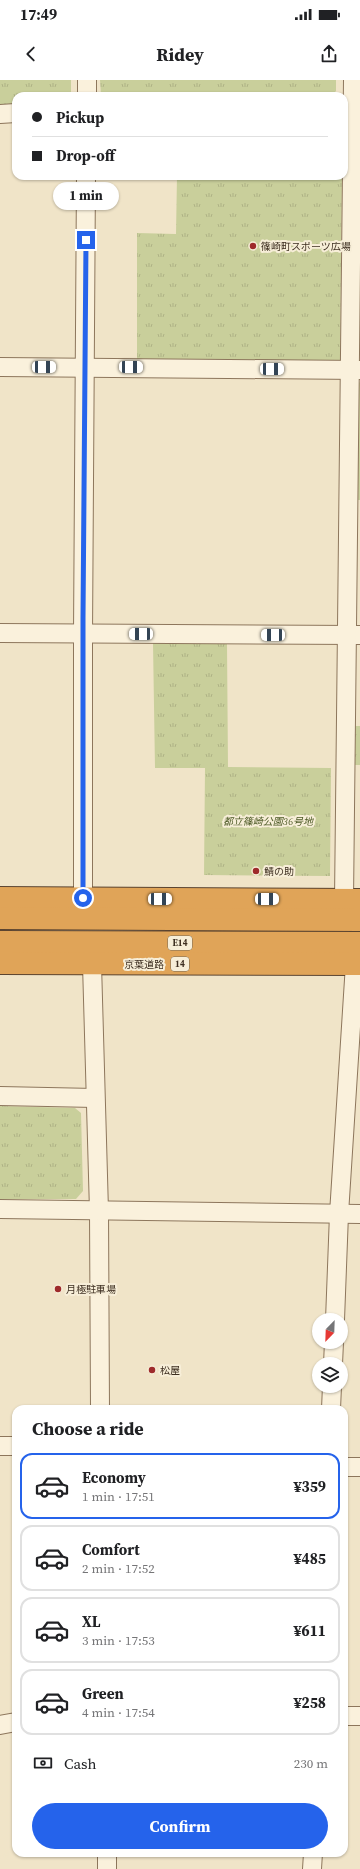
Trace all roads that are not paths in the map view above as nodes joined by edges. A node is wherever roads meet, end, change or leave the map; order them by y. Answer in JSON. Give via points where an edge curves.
{"nodes":[{"id":1,"x":87,"y":80,"type":"edge"},
{"id":2,"x":353,"y":80,"type":"edge"},
{"id":3,"x":87,"y":92,"type":"edge"},
{"id":4,"x":352,"y":109,"type":"edge"},
{"id":5,"x":0,"y":114,"type":"edge"},
{"id":6,"x":12,"y":114,"type":"edge"},
{"id":7,"x":86,"y":180,"type":"edge"},
{"id":8,"x":0,"y":367,"type":"edge"},
{"id":9,"x":84,"y":367,"type":"junction"},
{"id":10,"x":355,"y":370,"type":"edge"},
{"id":11,"x":0,"y":633,"type":"edge"},
{"id":12,"x":83,"y":634,"type":"junction"},
{"id":13,"x":353,"y":635,"type":"edge"},
{"id":14,"x":0,"y":898,"type":"edge"},
{"id":15,"x":83,"y":898,"type":"junction"},
{"id":16,"x":352,"y":900,"type":"edge"},
{"id":17,"x":0,"y":918,"type":"edge"},
{"id":18,"x":360,"y":920,"type":"edge"},
{"id":19,"x":0,"y":942,"type":"edge"},
{"id":20,"x":358,"y":957,"type":"edge"},
{"id":21,"x":0,"y":963,"type":"edge"},
{"id":22,"x":92,"y":964,"type":"junction"},
{"id":23,"x":0,"y":1096,"type":"edge"},
{"id":24,"x":96,"y":1098,"type":"junction"},
{"id":25,"x":0,"y":1209,"type":"edge"},
{"id":26,"x":99,"y":1211,"type":"junction"},
{"id":27,"x":339,"y":1214,"type":"junction"},
{"id":28,"x":360,"y":1214,"type":"edge"},
{"id":29,"x":335,"y":1313,"type":"edge"},
{"id":30,"x":332,"y":1393,"type":"edge"},
{"id":31,"x":100,"y":1405,"type":"edge"},
{"id":32,"x":331,"y":1405,"type":"edge"},
{"id":33,"x":0,"y":1446,"type":"edge"},
{"id":34,"x":12,"y":1446,"type":"edge"},
{"id":35,"x":348,"y":1467,"type":"edge"},
{"id":36,"x":360,"y":1467,"type":"edge"},
{"id":37,"x":348,"y":1716,"type":"edge"},
{"id":38,"x":360,"y":1716,"type":"edge"},
{"id":39,"x":12,"y":1723,"type":"edge"},
{"id":40,"x":0,"y":1725,"type":"edge"},
{"id":41,"x":107,"y":1857,"type":"edge"},
{"id":42,"x":313,"y":1857,"type":"edge"},
{"id":43,"x":107,"y":1869,"type":"edge"},
{"id":44,"x":312,"y":1869,"type":"edge"}],
"edges":[{"from":1,"to":3,"type":"street"},
{"from":2,"to":4,"type":"street"},
{"from":4,"to":10,"type":"street"},
{"from":5,"to":6,"type":"street"},
{"from":7,"to":9,"type":"street"},
{"from":8,"to":9,"type":"street"},
{"from":9,"to":10,"type":"street"},
{"from":9,"to":12,"type":"street"},
{"from":10,"to":13,"type":"street"},
{"from":11,"to":12,"type":"street"},
{"from":12,"to":13,"type":"street"},
{"from":12,"to":15,"type":"street"},
{"from":13,"to":16,"type":"street"},
{"from":14,"to":15,"type":"highway"},
{"from":15,"to":16,"type":"highway"},
{"from":17,"to":18,"type":"highway"},
{"from":19,"to":20,"type":"highway","number":"E14"},
{"from":20,"to":22,"type":"highway","name":"京葉道路","number":"14"},
{"from":20,"to":27,"type":"street"},
{"from":21,"to":22,"type":"highway","name":"京葉道路","number":"14"},
{"from":22,"to":24,"type":"street"},
{"from":23,"to":24,"type":"street"},
{"from":24,"to":26,"type":"street"},
{"from":25,"to":26,"type":"street"},
{"from":26,"to":27,"type":"street"},
{"from":26,"to":31,"type":"street"},
{"from":27,"to":28,"type":"street"},
{"from":27,"to":29,"type":"street"},
{"from":30,"to":32,"type":"street"},
{"from":33,"to":34,"type":"street"},
{"from":35,"to":36,"type":"street"},
{"from":37,"to":38,"type":"street"},
{"from":39,"to":40,"type":"street"},
{"from":41,"to":43,"type":"street"},
{"from":42,"to":44,"type":"street"}]}
